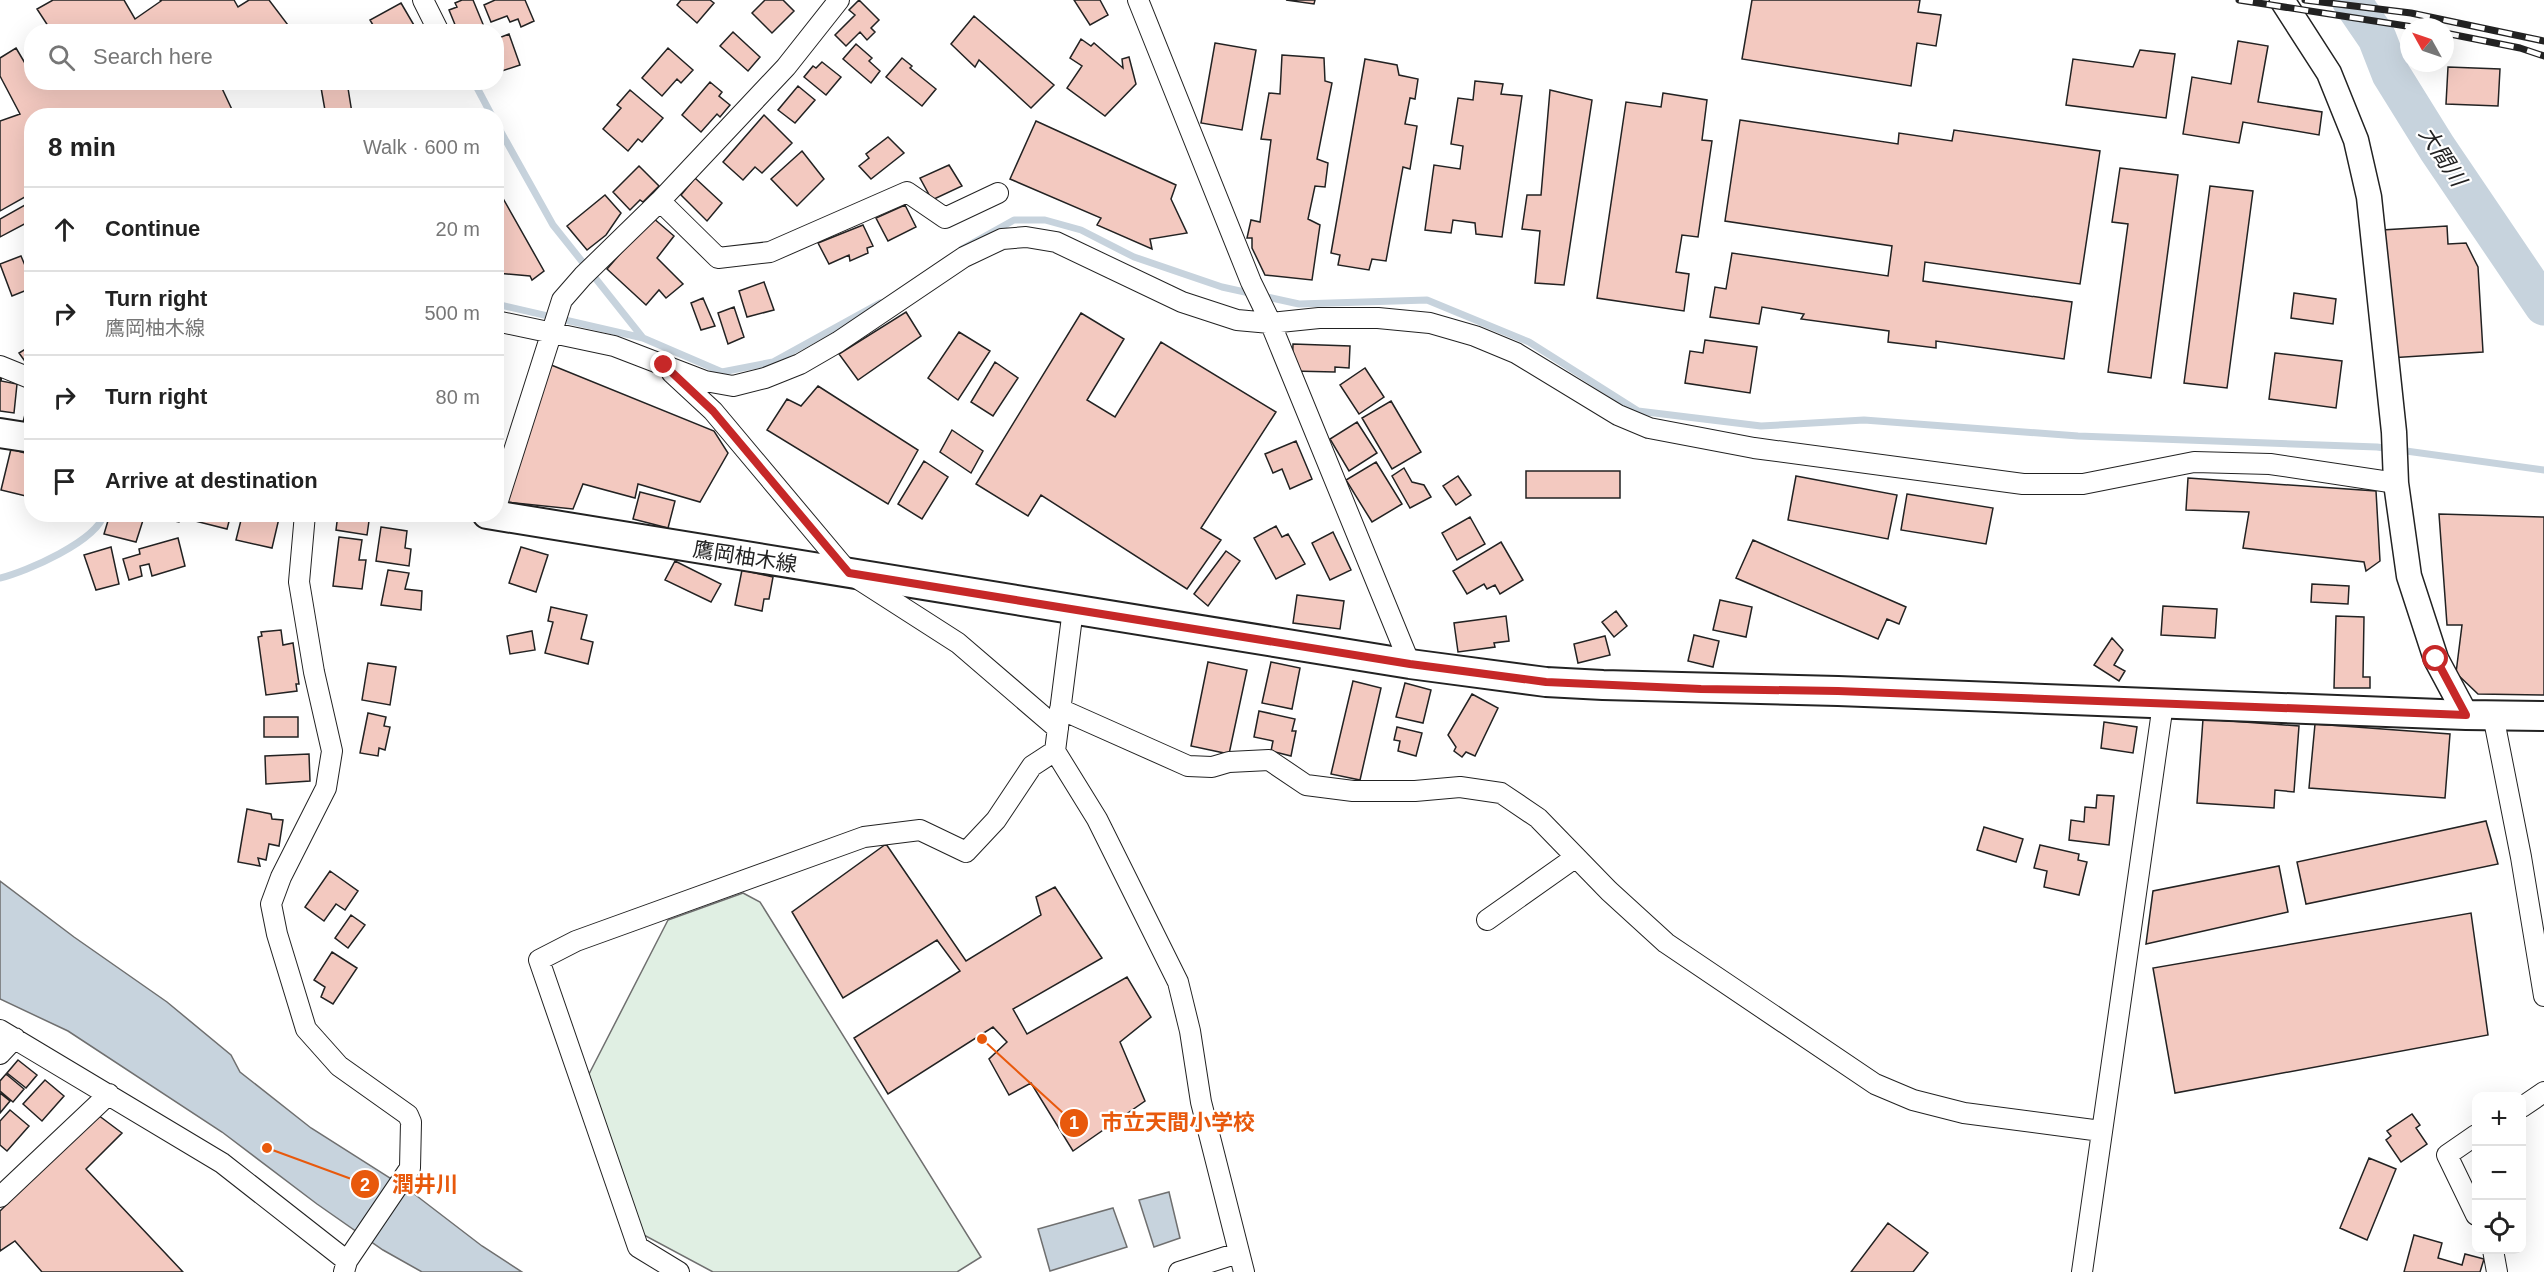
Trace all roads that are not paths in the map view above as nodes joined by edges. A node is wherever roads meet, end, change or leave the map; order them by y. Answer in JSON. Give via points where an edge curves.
{"nodes":[{"id":1,"x":423,"y":0,"type":"edge"},
{"id":2,"x":839,"y":0,"type":"edge"},
{"id":3,"x":1138,"y":0,"type":"edge"},
{"id":4,"x":2282,"y":0,"type":"edge"},
{"id":5,"x":435,"y":24,"type":"edge"},
{"id":6,"x":998,"y":193,"type":"dead end"},
{"id":7,"x":660,"y":201,"type":"junction"},
{"id":8,"x":1269,"y":320,"type":"junction"},
{"id":9,"x":504,"y":322,"type":"edge"},
{"id":10,"x":552,"y":331,"type":"junction"},
{"id":11,"x":664,"y":365,"type":"junction"},
{"id":12,"x":0,"y":366,"type":"edge"},
{"id":13,"x":24,"y":376,"type":"edge"},
{"id":14,"x":0,"y":433,"type":"edge"},
{"id":15,"x":24,"y":437,"type":"edge"},
{"id":16,"x":2396,"y":475,"type":"junction"},
{"id":17,"x":504,"y":482,"type":"edge"},
{"id":18,"x":504,"y":517,"type":"edge"},
{"id":19,"x":304,"y":522,"type":"edge"},
{"id":20,"x":849,"y":573,"type":"junction"},
{"id":21,"x":1073,"y":609,"type":"junction"},
{"id":22,"x":1410,"y":664,"type":"junction"},
{"id":23,"x":2163,"y":704,"type":"junction"},
{"id":24,"x":1060,"y":709,"type":"junction"},
{"id":25,"x":2479,"y":715,"type":"junction"},
{"id":26,"x":2544,"y":716,"type":"edge"},
{"id":27,"x":1058,"y":729,"type":"junction"},
{"id":28,"x":1055,"y":751,"type":"junction"},
{"id":29,"x":1576,"y":857,"type":"junction"},
{"id":30,"x":1487,"y":920,"type":"dead end"},
{"id":31,"x":2544,"y":996,"type":"edge"},
{"id":32,"x":8,"y":1034,"type":"edge"},
{"id":33,"x":0,"y":1054,"type":"edge"},
{"id":34,"x":2544,"y":1092,"type":"edge"},
{"id":35,"x":109,"y":1094,"type":"junction"},
{"id":36,"x":2526,"y":1104,"type":"edge"},
{"id":37,"x":2102,"y":1131,"type":"junction"},
{"id":38,"x":2472,"y":1138,"type":"edge"},
{"id":39,"x":0,"y":1197,"type":"edge"},
{"id":40,"x":2472,"y":1207,"type":"edge"},
{"id":41,"x":2494,"y":1254,"type":"edge"},
{"id":42,"x":1241,"y":1263,"type":"edge"},
{"id":43,"x":346,"y":1267,"type":"edge"},
{"id":44,"x":679,"y":1272,"type":"edge"},
{"id":45,"x":1179,"y":1272,"type":"edge"},
{"id":46,"x":2082,"y":1272,"type":"edge"},
{"id":47,"x":2497,"y":1272,"type":"edge"}],
"edges":[{"from":1,"to":5,"type":"street"},
{"from":2,"to":7,"type":"street","via":[[786,67]]},
{"from":3,"to":8,"type":"street"},
{"from":4,"to":16,"type":"street","via":[[2329,73],[2356,140],[2369,197]]},
{"from":6,"to":7,"type":"street","via":[[945,218],[907,192],[770,252],[718,258]]},
{"from":7,"to":10,"type":"street","via":[[562,300]]},
{"from":8,"to":11,"type":"street","via":[[1237,320],[1182,302],[1056,242],[1026,237],[1002,239],[963,257],[838,342],[765,378],[733,386],[705,381]]},
{"from":8,"to":16,"type":"street","via":[[1378,318],[1430,323],[1516,353],[1618,415],[1648,428],[1754,448],[2023,484],[2082,484],[2194,462]]},
{"from":8,"to":22,"type":"street"},
{"from":9,"to":10,"type":"street"},
{"from":10,"to":11,"type":"street","via":[[614,346]]},
{"from":10,"to":17,"type":"street"},
{"from":11,"to":20,"type":"street","via":[[713,411]]},
{"from":12,"to":13,"type":"street"},
{"from":14,"to":15,"type":"main road"},
{"from":16,"to":25,"type":"street","via":[[2409,576],[2436,659]]},
{"from":18,"to":20,"type":"main road","name":"鷹岡柚木線"},
{"from":19,"to":43,"type":"street","via":[[299,582],[332,751],[326,788],[272,904],[277,934],[306,1029],[339,1066],[408,1115],[411,1122],[410,1167]]},
{"from":20,"to":21,"type":"main road","name":"鷹岡柚木線"},
{"from":20,"to":27,"type":"street","via":[[958,643]]},
{"from":21,"to":22,"type":"main road","name":"鷹岡柚木線"},
{"from":21,"to":24,"type":"street"},
{"from":22,"to":23,"type":"main road","name":"鷹岡柚木線","via":[[1569,684]]},
{"from":23,"to":25,"type":"main road","name":"鷹岡柚木線"},
{"from":23,"to":37,"type":"street"},
{"from":24,"to":27,"type":"street"},
{"from":24,"to":29,"type":"street","via":[[1188,766],[1269,760],[1305,785],[1363,791],[1460,787],[1501,793],[1538,818]]},
{"from":25,"to":26,"type":"main road","name":"鷹岡柚木線"},
{"from":25,"to":31,"type":"street","via":[[2521,857]]},
{"from":27,"to":28,"type":"street"},
{"from":28,"to":42,"type":"street","via":[[1097,819],[1178,982]]},
{"from":28,"to":44,"type":"street","via":[[1032,766],[996,819],[966,852],[920,830],[864,837],[576,940],[538,960],[638,1247]]},
{"from":29,"to":30,"type":"street"},
{"from":29,"to":37,"type":"street","via":[[1666,943],[1875,1084],[1912,1100],[1964,1113]]},
{"from":32,"to":33,"type":"street"},
{"from":32,"to":35,"type":"street"},
{"from":34,"to":36,"type":"street"},
{"from":35,"to":39,"type":"street"},
{"from":35,"to":43,"type":"street","via":[[222,1163]]},
{"from":37,"to":46,"type":"street"},
{"from":38,"to":40,"type":"street","via":[[2447,1155]]},
{"from":41,"to":47,"type":"street"},
{"from":42,"to":45,"type":"street"}]}
